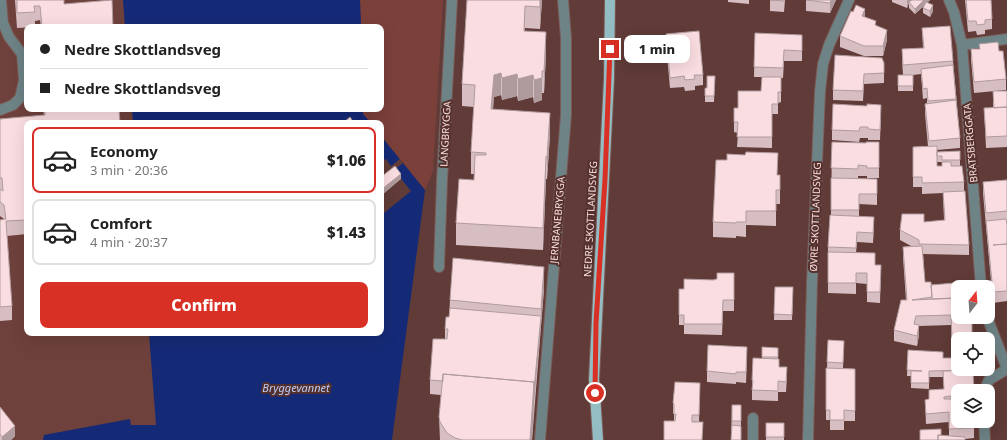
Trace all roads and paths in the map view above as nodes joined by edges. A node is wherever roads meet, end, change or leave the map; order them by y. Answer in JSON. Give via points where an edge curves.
{"nodes":[{"id":1,"x":1,"y":0,"type":"edge"},
{"id":2,"x":452,"y":0,"type":"edge"},
{"id":3,"x":563,"y":0,"type":"edge"},
{"id":4,"x":610,"y":0,"type":"edge"},
{"id":5,"x":849,"y":0,"type":"edge"},
{"id":6,"x":949,"y":0,"type":"edge"},
{"id":7,"x":1007,"y":39,"type":"edge"},
{"id":8,"x":962,"y":45,"type":"junction"},
{"id":9,"x":0,"y":110,"type":"edge"},
{"id":10,"x":439,"y":267,"type":"dead end"},
{"id":11,"x":980,"y":280,"type":"edge"},
{"id":12,"x":990,"y":324,"type":"edge"},
{"id":13,"x":1007,"y":369,"type":"edge"},
{"id":14,"x":987,"y":384,"type":"edge"},
{"id":15,"x":753,"y":418,"type":"dead end"},
{"id":16,"x":984,"y":428,"type":"edge"},
{"id":17,"x":540,"y":440,"type":"edge"},
{"id":18,"x":598,"y":440,"type":"edge"},
{"id":19,"x":753,"y":440,"type":"edge"},
{"id":20,"x":808,"y":440,"type":"edge"},
{"id":21,"x":985,"y":440,"type":"edge"}],
"edges":[{"from":1,"to":9,"type":"street","via":[[3,23],[22,54],[24,80],[20,98],[13,105]]},
{"from":2,"to":10,"type":"street","name":"LANGBRYGGA"},
{"from":3,"to":17,"type":"street","name":"JERNBANEBRYGGA","via":[[566,38],[566,115]]},
{"from":4,"to":18,"type":"main road","name":"NEDRE SKOTTLANDSVEG","via":[[609,79],[594,379]]},
{"from":5,"to":20,"type":"street","name":"ØVRE SKOTTLANDSVEG","via":[[823,64],[820,92]]},
{"from":6,"to":8,"type":"street","name":"BRATSBERGGATA"},
{"from":7,"to":8,"type":"street"},
{"from":8,"to":11,"type":"street","name":"BRATSBERGGATA"},
{"from":12,"to":13,"type":"street"},
{"from":13,"to":14,"type":"street","via":[[989,380]]},
{"from":15,"to":19,"type":"street"},
{"from":16,"to":21,"type":"street"}]}
